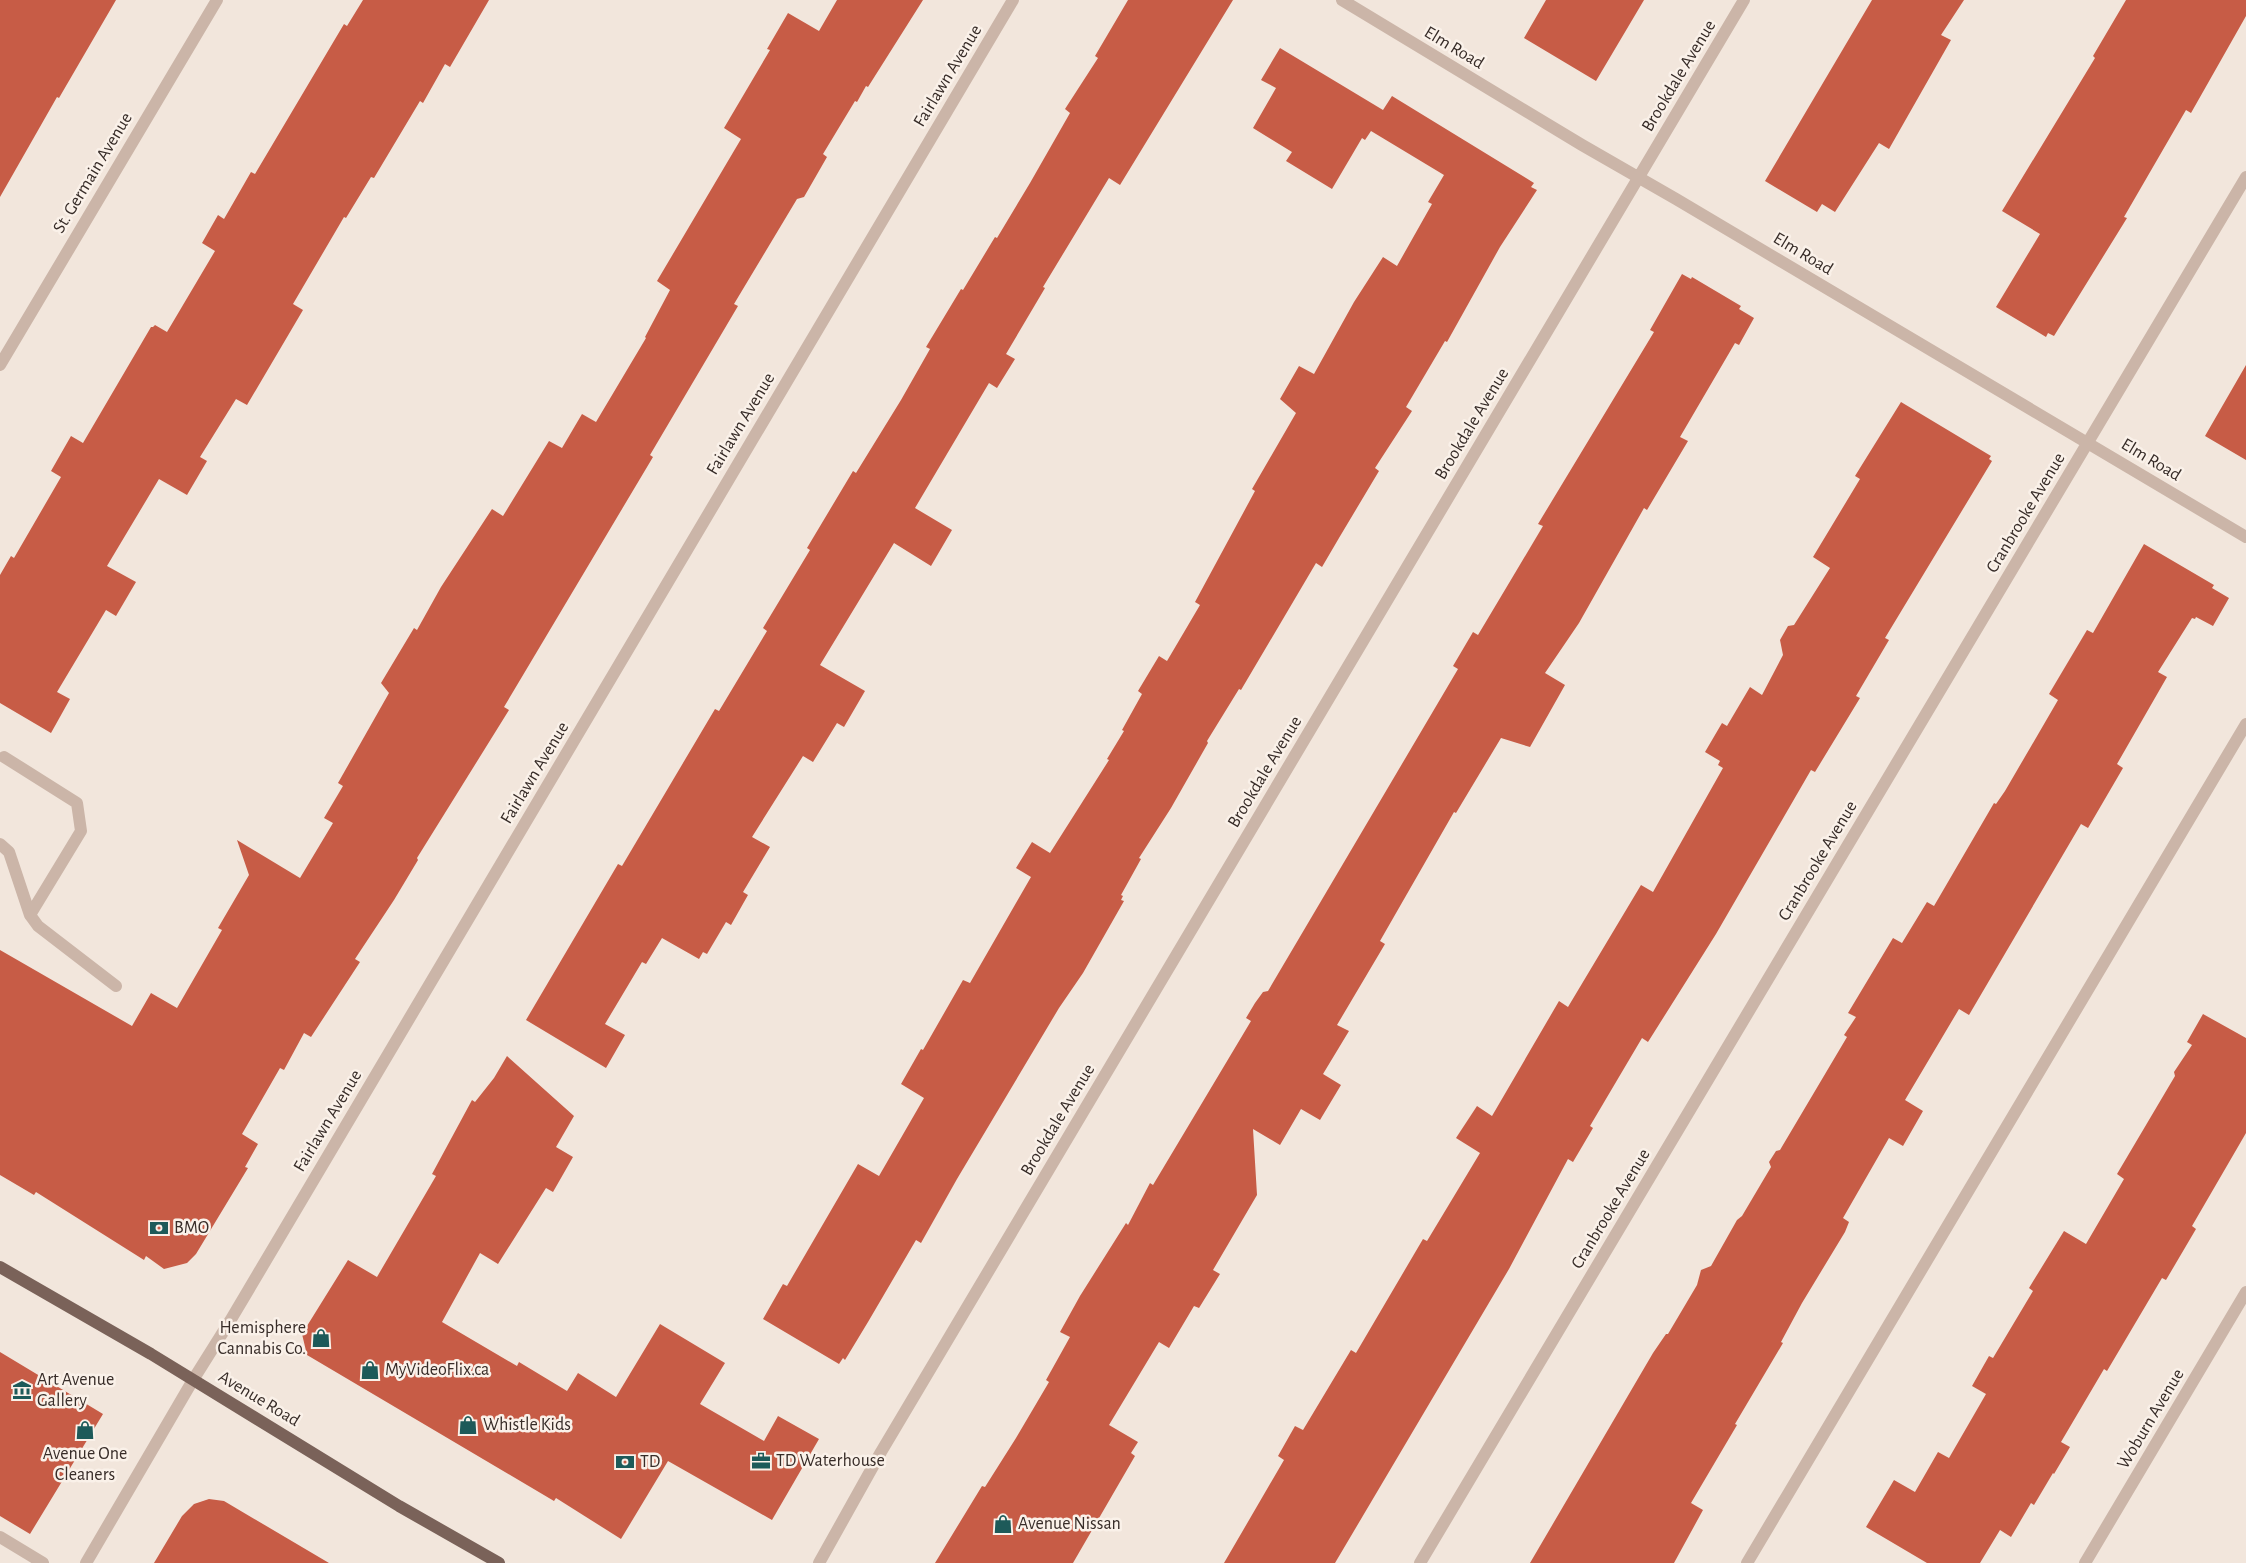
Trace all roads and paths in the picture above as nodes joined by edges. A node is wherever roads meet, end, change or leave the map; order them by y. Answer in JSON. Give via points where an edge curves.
{"nodes":[{"id":1,"x":217,"y":0,"type":"edge"},
{"id":2,"x":1013,"y":0,"type":"edge"},
{"id":3,"x":1342,"y":0,"type":"edge"},
{"id":4,"x":1744,"y":0,"type":"edge"},
{"id":5,"x":2246,"y":176,"type":"edge"},
{"id":6,"x":1638,"y":178,"type":"junction"},
{"id":7,"x":0,"y":365,"type":"edge"},
{"id":8,"x":2088,"y":442,"type":"junction"},
{"id":9,"x":2246,"y":537,"type":"edge"},
{"id":10,"x":2246,"y":724,"type":"edge"},
{"id":11,"x":4,"y":758,"type":"dead end"},
{"id":12,"x":0,"y":844,"type":"edge"},
{"id":13,"x":30,"y":914,"type":"junction"},
{"id":14,"x":116,"y":986,"type":"dead end"},
{"id":15,"x":0,"y":1267,"type":"edge"},
{"id":16,"x":2246,"y":1292,"type":"edge"},
{"id":17,"x":193,"y":1380,"type":"junction"},
{"id":18,"x":0,"y":1537,"type":"edge"},
{"id":19,"x":43,"y":1563,"type":"edge"},
{"id":20,"x":86,"y":1563,"type":"edge"},
{"id":21,"x":499,"y":1563,"type":"edge"},
{"id":22,"x":819,"y":1563,"type":"edge"},
{"id":23,"x":1420,"y":1563,"type":"edge"},
{"id":24,"x":1747,"y":1563,"type":"edge"},
{"id":25,"x":2085,"y":1563,"type":"edge"}],
"edges":[{"from":1,"to":7,"type":"street","name":"St. Germain Avenue"},
{"from":2,"to":17,"type":"street","name":"Fairlawn Avenue"},
{"from":3,"to":6,"type":"street","name":"Elm Road"},
{"from":4,"to":6,"type":"street","name":"Brookdale Avenue"},
{"from":5,"to":8,"type":"street","name":"Cranbrooke Avenue"},
{"from":6,"to":8,"type":"street","name":"Elm Road"},
{"from":6,"to":22,"type":"street","name":"Brookdale Avenue","via":[[891,1435]]},
{"from":8,"to":9,"type":"street","name":"Elm Road"},
{"from":8,"to":23,"type":"street","name":"Cranbrooke Avenue"},
{"from":10,"to":24,"type":"street"},
{"from":11,"to":13,"type":"street","via":[[76,803],[78,812],[81,831]]},
{"from":12,"to":13,"type":"street","via":[[9,852]]},
{"from":13,"to":14,"type":"street","via":[[38,926]]},
{"from":15,"to":17,"type":"main road","name":"Avenue Road"},
{"from":16,"to":25,"type":"street","name":"Woburn Avenue"},
{"from":17,"to":20,"type":"street","name":"Fairlawn Avenue"},
{"from":17,"to":21,"type":"main road","name":"Avenue Road"},
{"from":18,"to":19,"type":"street"}]}
